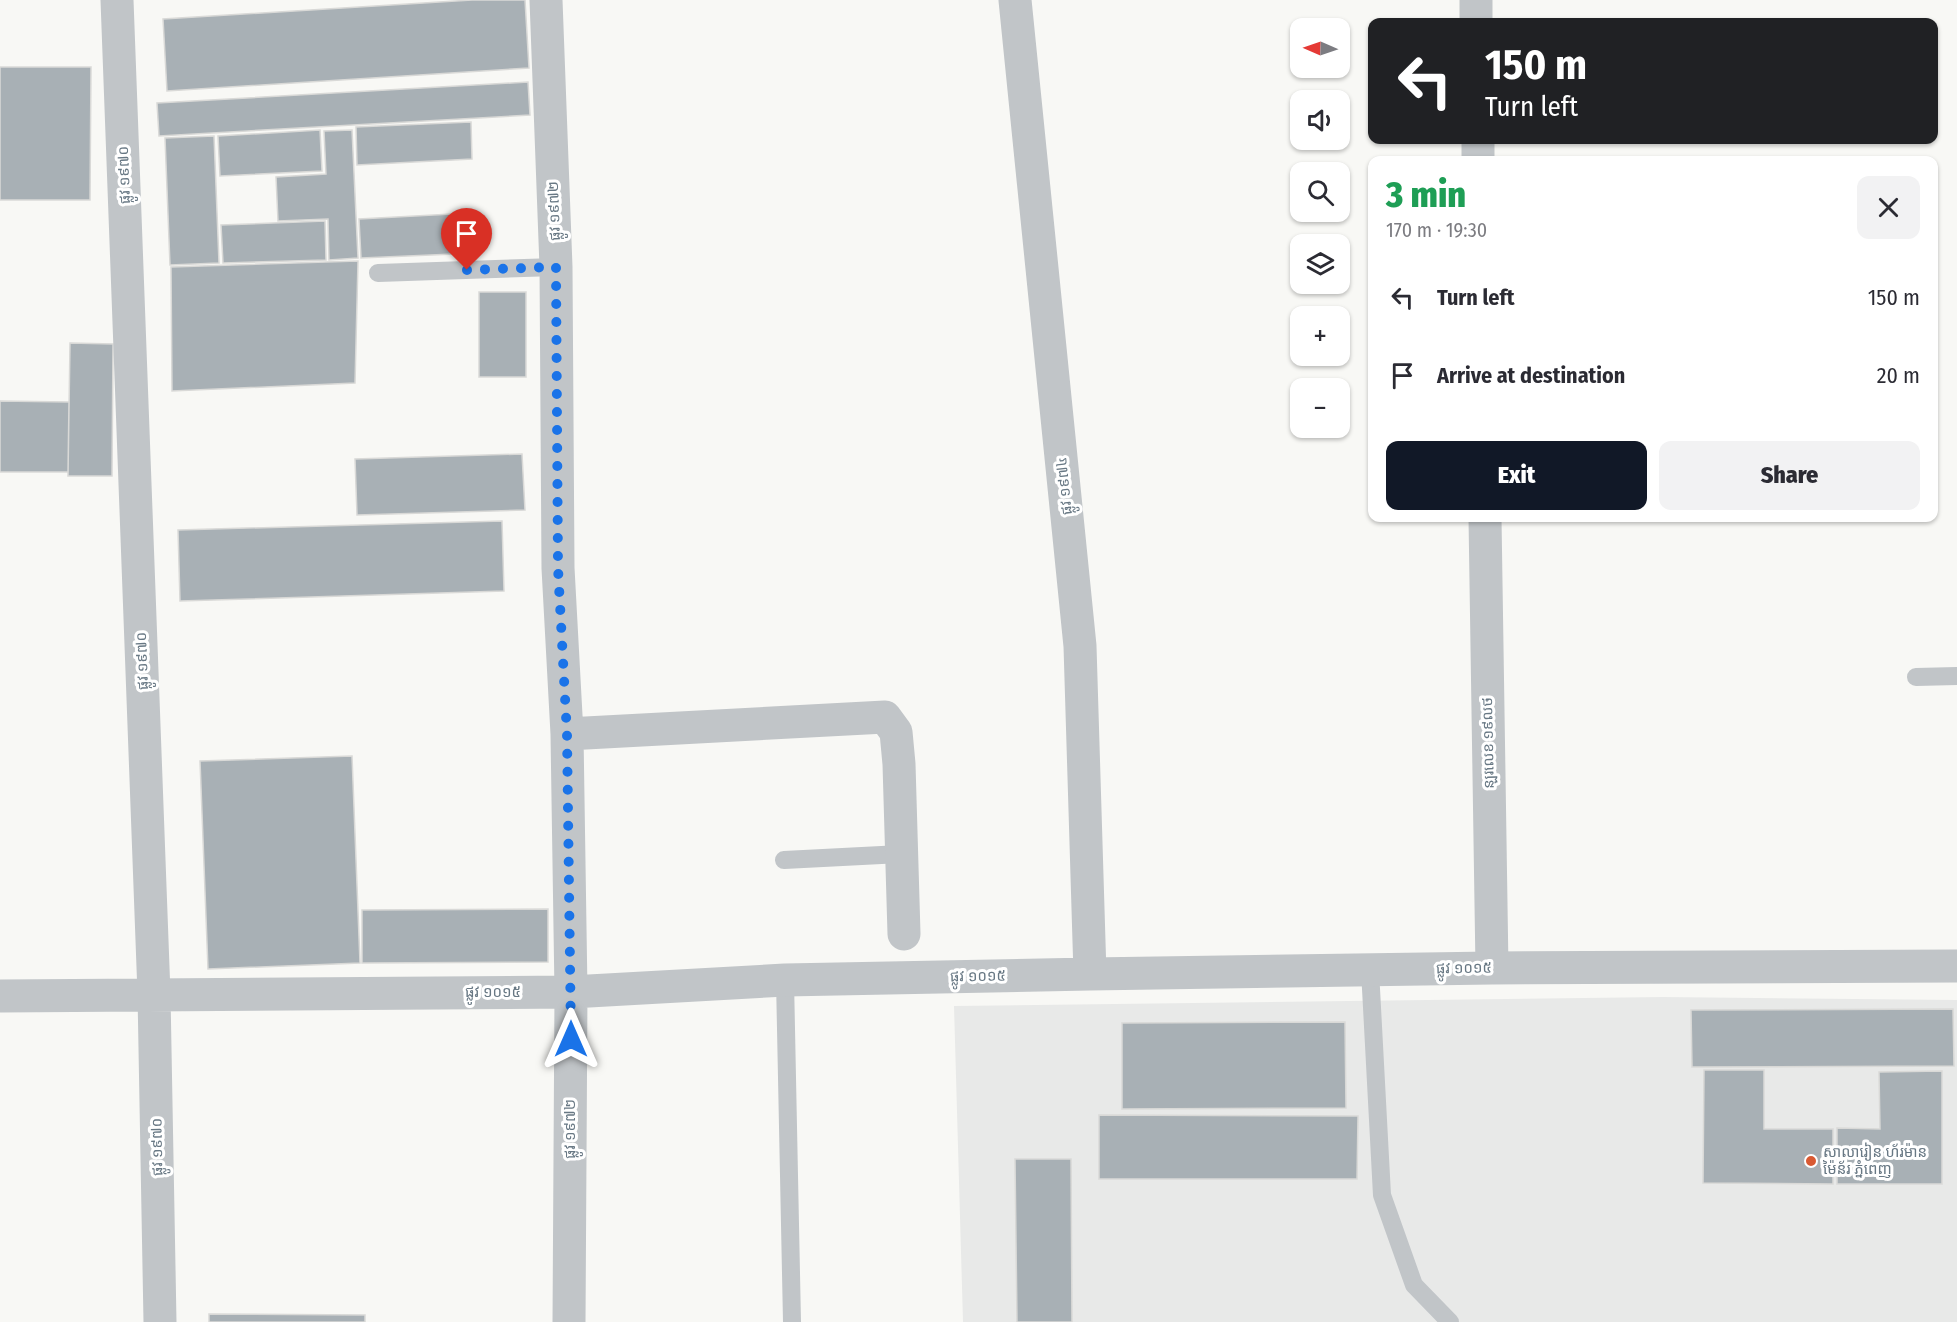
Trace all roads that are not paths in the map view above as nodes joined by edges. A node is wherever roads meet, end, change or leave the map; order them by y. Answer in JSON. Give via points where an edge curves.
{"nodes":[{"id":1,"x":117,"y":0,"type":"edge"},
{"id":2,"x":546,"y":0,"type":"edge"},
{"id":3,"x":1015,"y":0,"type":"edge"},
{"id":4,"x":1476,"y":0,"type":"edge"},
{"id":5,"x":1476,"y":18,"type":"edge"},
{"id":6,"x":556,"y":267,"type":"junction"},
{"id":7,"x":378,"y":273,"type":"dead end"},
{"id":8,"x":1485,"y":522,"type":"edge"},
{"id":9,"x":1957,"y":676,"type":"edge"},
{"id":10,"x":1916,"y":677,"type":"dead end"},
{"id":11,"x":567,"y":734,"type":"junction"},
{"id":12,"x":901,"y":854,"type":"junction"},
{"id":13,"x":784,"y":860,"type":"dead end"},
{"id":14,"x":904,"y":934,"type":"dead end"},
{"id":15,"x":1957,"y":966,"type":"edge"},
{"id":16,"x":1492,"y":968,"type":"junction"},
{"id":17,"x":1370,"y":970,"type":"junction"},
{"id":18,"x":1090,"y":974,"type":"junction"},
{"id":19,"x":785,"y":980,"type":"junction"},
{"id":20,"x":571,"y":992,"type":"junction"},
{"id":21,"x":154,"y":994,"type":"junction"},
{"id":22,"x":0,"y":996,"type":"edge"},
{"id":23,"x":160,"y":1322,"type":"edge"},
{"id":24,"x":569,"y":1322,"type":"edge"},
{"id":25,"x":792,"y":1322,"type":"edge"},
{"id":26,"x":1450,"y":1322,"type":"edge"}],
"edges":[{"from":1,"to":21,"type":"street","name":"ផ្លូវ ១៩៧០"},
{"from":2,"to":6,"type":"street","name":"ផ្លូវ ១៩៧២"},
{"from":3,"to":18,"type":"street","name":"ផ្លូវ ១៩៧៤","via":[[1080,646]]},
{"from":4,"to":5,"type":"street"},
{"from":6,"to":7,"type":"lane"},
{"from":6,"to":11,"type":"street","name":"ផ្លូវ ១៩៧២","via":[[558,568]]},
{"from":8,"to":16,"type":"street","name":"ន្ឡរលេខ ១៩លថ"},
{"from":9,"to":10,"type":"lane"},
{"from":11,"to":12,"type":"street","via":[[885,717],[896,732]]},
{"from":11,"to":20,"type":"street","name":"ផ្លូវ ១៩៧២"},
{"from":12,"to":13,"type":"lane"},
{"from":12,"to":14,"type":"street"},
{"from":15,"to":16,"type":"street","name":"ផ្លូវ ១០១៥"},
{"from":16,"to":17,"type":"street","name":"ផ្លូវ ១០១៥"},
{"from":17,"to":18,"type":"street","name":"ផ្លូវ ១០១៥"},
{"from":17,"to":26,"type":"lane","via":[[1382,1195],[1414,1285]]},
{"from":18,"to":19,"type":"street","name":"ផ្លូវ ១០១៥"},
{"from":19,"to":20,"type":"street","name":"ផ្លូវ ១០១៥"},
{"from":19,"to":25,"type":"lane"},
{"from":20,"to":21,"type":"street","name":"ផ្លូវ ១០១៥"},
{"from":20,"to":24,"type":"street","name":"ផ្លូវ ១៩៧២"},
{"from":21,"to":22,"type":"street","name":"ផ្លូវ ១០១៥"},
{"from":21,"to":23,"type":"street","name":"ផ្លូវ ១៩៧០"}]}
